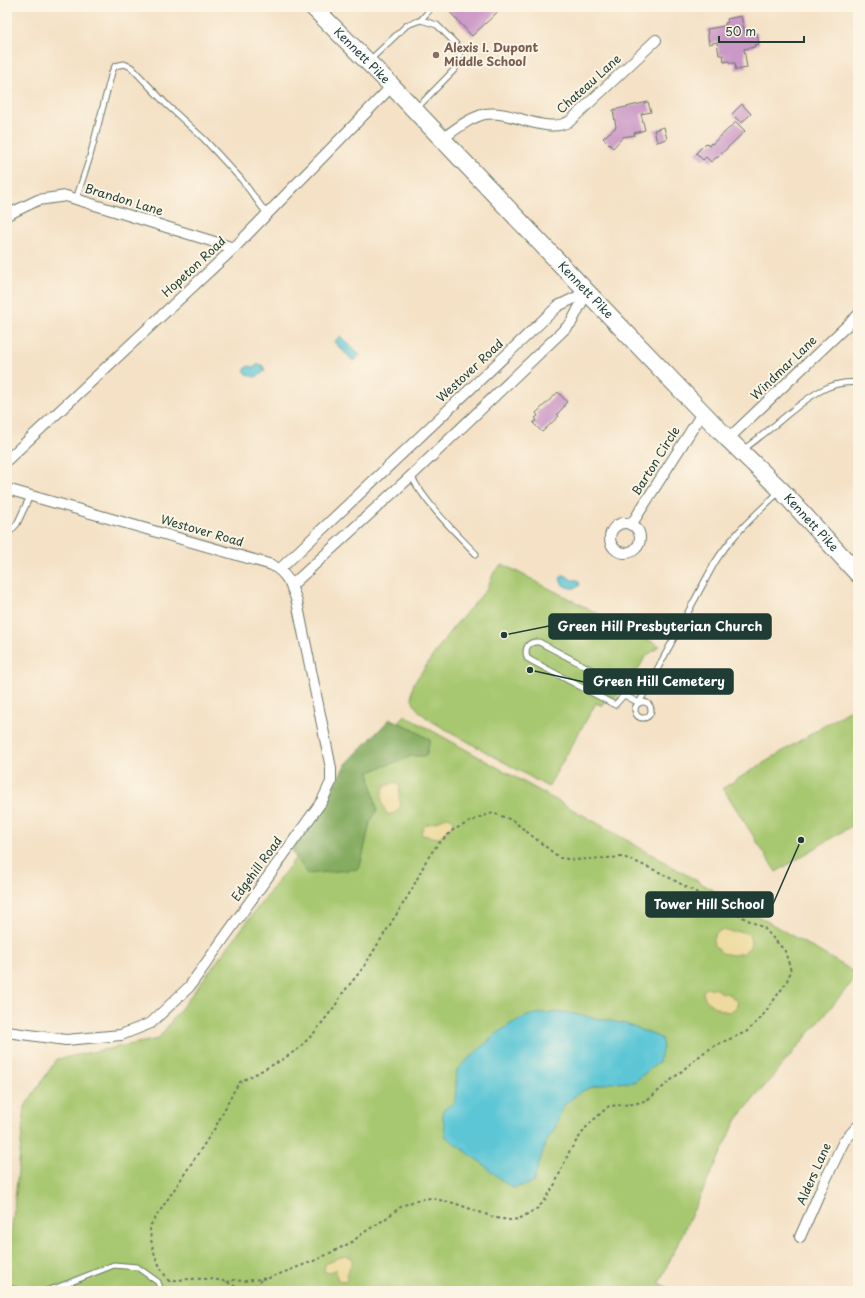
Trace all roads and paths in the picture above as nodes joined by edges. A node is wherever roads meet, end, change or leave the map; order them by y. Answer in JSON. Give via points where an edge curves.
{"nodes":[{"id":1,"x":313,"y":7,"type":"edge"},
{"id":2,"x":432,"y":7,"type":"edge"},
{"id":3,"x":421,"y":20,"type":"junction"},
{"id":4,"x":656,"y":40,"type":"dead end"},
{"id":5,"x":368,"y":62,"type":"junction"},
{"id":6,"x":392,"y":86,"type":"junction"},
{"id":7,"x":415,"y":110,"type":"junction"},
{"id":8,"x":442,"y":139,"type":"junction"},
{"id":9,"x":76,"y":199,"type":"junction"},
{"id":10,"x":267,"y":214,"type":"junction"},
{"id":11,"x":7,"y":215,"type":"edge"},
{"id":12,"x":234,"y":248,"type":"junction"},
{"id":13,"x":587,"y":292,"type":"junction"},
{"id":14,"x":858,"y":316,"type":"edge"},
{"id":15,"x":858,"y":383,"type":"edge"},
{"id":16,"x":703,"y":412,"type":"junction"},
{"id":17,"x":728,"y":439,"type":"junction"},
{"id":18,"x":742,"y":452,"type":"junction"},
{"id":19,"x":7,"y":460,"type":"edge"},
{"id":20,"x":411,"y":476,"type":"junction"},
{"id":21,"x":7,"y":489,"type":"edge"},
{"id":22,"x":781,"y":490,"type":"junction"},
{"id":23,"x":30,"y":496,"type":"junction"},
{"id":24,"x":631,"y":525,"type":"dead end"},
{"id":25,"x":7,"y":536,"type":"edge"},
{"id":26,"x":476,"y":554,"type":"dead end"},
{"id":27,"x":280,"y":569,"type":"junction"},
{"id":28,"x":858,"y":574,"type":"edge"},
{"id":29,"x":292,"y":585,"type":"junction"},
{"id":30,"x":624,"y":695,"type":"junction"},
{"id":31,"x":7,"y":1032,"type":"edge"},
{"id":32,"x":858,"y":1126,"type":"edge"},
{"id":33,"x":800,"y":1237,"type":"dead end"},
{"id":34,"x":262,"y":1279,"type":"junction"},
{"id":35,"x":168,"y":1281,"type":"junction"},
{"id":36,"x":158,"y":1282,"type":"junction"},
{"id":37,"x":226,"y":1282,"type":"junction"},
{"id":38,"x":7,"y":1288,"type":"edge"},
{"id":39,"x":21,"y":1291,"type":"edge"},
{"id":40,"x":45,"y":1291,"type":"edge"},
{"id":41,"x":161,"y":1291,"type":"edge"},
{"id":42,"x":242,"y":1291,"type":"edge"},
{"id":43,"x":251,"y":1291,"type":"edge"}],
"edges":[{"from":1,"to":5,"type":"main road","name":"Kennett Pike"},
{"from":2,"to":3,"type":"lane"},
{"from":3,"to":5,"type":"lane","via":[[408,24]]},
{"from":3,"to":7,"type":"lane","via":[[437,25],[456,44],[460,54],[455,69]]},
{"from":4,"to":8,"type":"street","name":"Chateau Lane","via":[[565,125],[550,126],[502,115],[485,114],[470,119]]},
{"from":5,"to":6,"type":"main road","name":"Kennett Pike"},
{"from":6,"to":7,"type":"main road","name":"Kennett Pike"},
{"from":6,"to":10,"type":"street","name":"Hopeton Road"},
{"from":7,"to":8,"type":"main road","name":"Kennett Pike"},
{"from":8,"to":13,"type":"main road","name":"Kennett Pike"},
{"from":9,"to":10,"type":"lane","via":[[112,72],[115,66],[124,64],[131,66],[167,105],[204,139],[241,179]]},
{"from":9,"to":11,"type":"street","name":"Brandon Lane","via":[[66,196],[38,200]]},
{"from":9,"to":12,"type":"street","name":"Brandon Lane"},
{"from":10,"to":12,"type":"street","name":"Hopeton Road"},
{"from":12,"to":19,"type":"street","name":"Hopeton Road"},
{"from":13,"to":16,"type":"main road","name":"Kennett Pike"},
{"from":13,"to":20,"type":"street","via":[[571,323]]},
{"from":13,"to":27,"type":"street","name":"Westover Road","via":[[558,306]]},
{"from":14,"to":17,"type":"street","name":"Windmar Lane"},
{"from":15,"to":18,"type":"lane","via":[[831,386],[809,397]]},
{"from":16,"to":17,"type":"main road","name":"Kennett Pike"},
{"from":16,"to":24,"type":"street","name":"Barton Circle"},
{"from":17,"to":18,"type":"main road","name":"Kennett Pike"},
{"from":18,"to":22,"type":"main road","name":"Kennett Pike"},
{"from":20,"to":26,"type":"lane","via":[[440,517]]},
{"from":20,"to":29,"type":"street"},
{"from":21,"to":23,"type":"street","name":"Westover Road"},
{"from":22,"to":28,"type":"main road","name":"Kennett Pike"},
{"from":22,"to":30,"type":"lane","via":[[723,549],[639,703]]},
{"from":23,"to":25,"type":"lane","via":[[17,524]]},
{"from":23,"to":27,"type":"street","name":"Westover Road"},
{"from":27,"to":29,"type":"street","name":"Edgehill Road"},
{"from":29,"to":31,"type":"street","name":"Edgehill Road","via":[[331,768],[330,782],[322,801],[189,987],[151,1023],[121,1035],[66,1040]]},
{"from":30,"to":30,"type":"lane","via":[[615,682],[539,642],[529,644],[526,649],[527,658],[532,662],[614,706]]},
{"from":32,"to":33,"type":"street","name":"Alders Lane","via":[[844,1141]]},
{"from":34,"to":35,"type":"path","via":[[335,1252],[402,1206],[418,1200],[430,1198],[454,1203],[488,1216],[519,1220],[538,1208],[545,1200],[556,1184],[577,1139],[609,1106],[632,1104],[650,1098],[702,1053],[754,1026],[790,976],[790,964],[785,951],[764,928],[634,861],[623,857],[575,860],[560,858],[512,820],[493,813],[453,830],[432,852],[363,968],[314,1033],[298,1049],[240,1082],[235,1089],[215,1128],[150,1226],[158,1264]]},
{"from":34,"to":37,"type":"path"},
{"from":34,"to":43,"type":"path"},
{"from":35,"to":36,"type":"path"},
{"from":35,"to":37,"type":"path","via":[[204,1279]]},
{"from":36,"to":40,"type":"lane","via":[[137,1267],[114,1265]]},
{"from":36,"to":41,"type":"lane"},
{"from":37,"to":42,"type":"path"},
{"from":38,"to":39,"type":"lane"}]}
